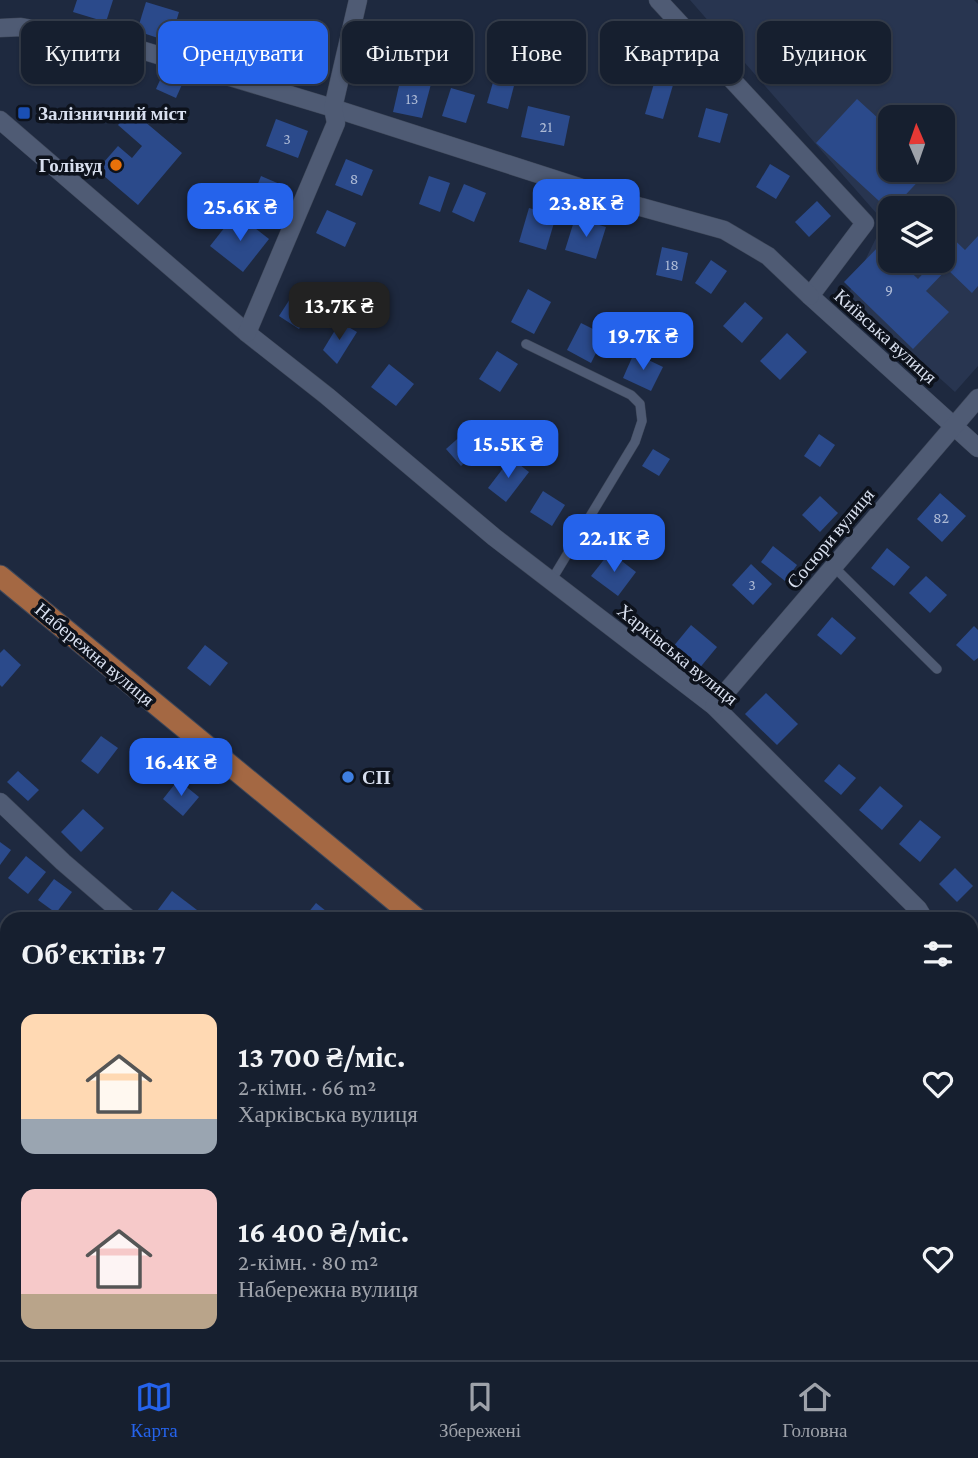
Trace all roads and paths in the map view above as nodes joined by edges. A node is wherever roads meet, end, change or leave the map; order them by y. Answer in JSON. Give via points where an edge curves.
{"nodes":[{"id":1,"x":358,"y":0,"type":"edge"},
{"id":2,"x":657,"y":0,"type":"edge"},
{"id":3,"x":0,"y":28,"type":"edge"},
{"id":4,"x":333,"y":107,"type":"junction"},
{"id":5,"x":0,"y":120,"type":"edge"},
{"id":6,"x":810,"y":296,"type":"junction"},
{"id":7,"x":247,"y":333,"type":"junction"},
{"id":8,"x":526,"y":344,"type":"dead end"},
{"id":9,"x":978,"y":398,"type":"edge"},
{"id":10,"x":954,"y":425,"type":"junction"},
{"id":11,"x":978,"y":447,"type":"edge"},
{"id":12,"x":834,"y":566,"type":"junction"},
{"id":13,"x":0,"y":576,"type":"edge"},
{"id":14,"x":551,"y":581,"type":"junction"},
{"id":15,"x":937,"y":669,"type":"dead end"},
{"id":16,"x":714,"y":706,"type":"junction"},
{"id":17,"x":0,"y":802,"type":"edge"},
{"id":18,"x":121,"y":912,"type":"edge"},
{"id":19,"x":408,"y":912,"type":"edge"},
{"id":20,"x":920,"y":912,"type":"edge"}],
"edges":[{"from":1,"to":4,"type":"street"},
{"from":2,"to":6,"type":"street","name":"Київська вулиця","via":[[865,223]]},
{"from":3,"to":4,"type":"street","via":[[21,27],[128,46]]},
{"from":4,"to":6,"type":"street","via":[[724,230],[768,256]]},
{"from":4,"to":7,"type":"street","via":[[336,123]]},
{"from":5,"to":7,"type":"street","name":"Харківська вулиця"},
{"from":6,"to":10,"type":"street","name":"Київська вулиця"},
{"from":7,"to":14,"type":"street","name":"Харківська вулиця"},
{"from":8,"to":14,"type":"lane","via":[[631,395],[640,404],[642,421],[635,442]]},
{"from":9,"to":10,"type":"street","name":"Сосюри вулиця"},
{"from":10,"to":11,"type":"street","name":"Київська вулиця"},
{"from":10,"to":12,"type":"street","name":"Сосюри вулиця"},
{"from":12,"to":15,"type":"lane"},
{"from":12,"to":16,"type":"street","name":"Сосюри вулиця"},
{"from":13,"to":19,"type":"main road","name":"Набережна вулиця"},
{"from":14,"to":16,"type":"street","name":"Харківська вулиця"},
{"from":16,"to":20,"type":"street","name":"Харківська вулиця"},
{"from":17,"to":18,"type":"street"}]}
